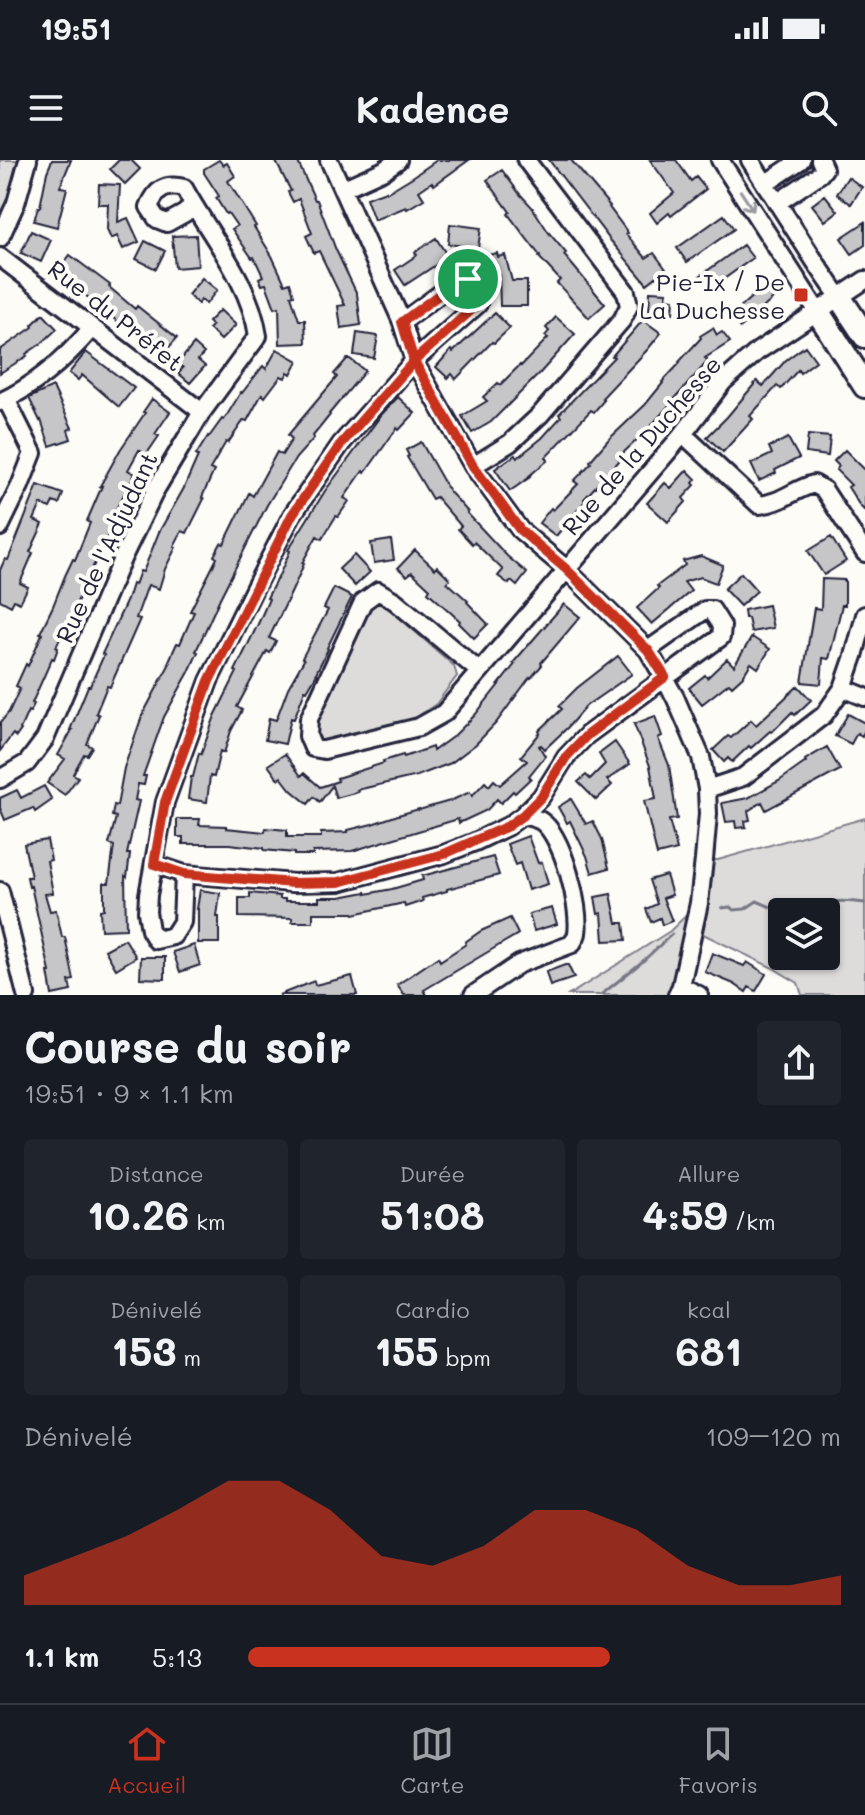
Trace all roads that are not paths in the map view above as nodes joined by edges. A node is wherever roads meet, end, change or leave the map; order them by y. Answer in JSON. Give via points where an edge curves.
{"nodes":[{"id":1,"x":28,"y":160,"type":"edge"},
{"id":2,"x":329,"y":160,"type":"edge"},
{"id":3,"x":398,"y":160,"type":"edge"},
{"id":4,"x":526,"y":160,"type":"edge"},
{"id":5,"x":720,"y":160,"type":"edge"},
{"id":6,"x":750,"y":160,"type":"edge"},
{"id":7,"x":801,"y":160,"type":"edge"},
{"id":8,"x":820,"y":160,"type":"edge"},
{"id":9,"x":765,"y":184,"type":"junction"},
{"id":10,"x":342,"y":189,"type":"junction"},
{"id":11,"x":777,"y":203,"type":"junction"},
{"id":12,"x":193,"y":204,"type":"dead end"},
{"id":13,"x":0,"y":238,"type":"edge"},
{"id":14,"x":0,"y":257,"type":"edge"},
{"id":15,"x":865,"y":280,"type":"edge"},
{"id":16,"x":840,"y":298,"type":"junction"},
{"id":17,"x":818,"y":312,"type":"junction"},
{"id":18,"x":402,"y":322,"type":"junction"},
{"id":19,"x":92,"y":328,"type":"junction"},
{"id":20,"x":865,"y":336,"type":"edge"},
{"id":21,"x":414,"y":361,"type":"junction"},
{"id":22,"x":865,"y":386,"type":"edge"},
{"id":23,"x":3,"y":400,"type":"edge"},
{"id":24,"x":202,"y":412,"type":"junction"},
{"id":25,"x":683,"y":434,"type":"junction"},
{"id":26,"x":473,"y":466,"type":"junction"},
{"id":27,"x":0,"y":527,"type":"edge"},
{"id":28,"x":865,"y":553,"type":"edge"},
{"id":29,"x":566,"y":569,"type":"junction"},
{"id":30,"x":865,"y":615,"type":"edge"},
{"id":31,"x":648,"y":650,"type":"junction"},
{"id":32,"x":860,"y":658,"type":"edge"},
{"id":33,"x":479,"y":671,"type":"junction"},
{"id":34,"x":665,"y":677,"type":"junction"},
{"id":35,"x":843,"y":688,"type":"junction"},
{"id":36,"x":865,"y":697,"type":"edge"},
{"id":37,"x":0,"y":779,"type":"edge"},
{"id":38,"x":707,"y":789,"type":"junction"},
{"id":39,"x":523,"y":815,"type":"junction"},
{"id":40,"x":154,"y":864,"type":"junction"},
{"id":41,"x":184,"y":874,"type":"junction"},
{"id":42,"x":0,"y":891,"type":"edge"},
{"id":43,"x":679,"y":991,"type":"edge"},
{"id":44,"x":26,"y":995,"type":"edge"},
{"id":45,"x":473,"y":995,"type":"edge"},
{"id":46,"x":699,"y":995,"type":"edge"}],
"edges":[{"from":1,"to":13,"type":"street"},
{"from":2,"to":10,"type":"street"},
{"from":3,"to":10,"type":"street"},
{"from":4,"to":26,"type":"street","via":[[626,292],[629,306],[540,415],[510,443]]},
{"from":5,"to":17,"type":"street","one_way":true},
{"from":6,"to":9,"type":"street"},
{"from":7,"to":9,"type":"street"},
{"from":8,"to":11,"type":"street","via":[[820,174]]},
{"from":9,"to":11,"type":"street"},
{"from":10,"to":18,"type":"street"},
{"from":11,"to":16,"type":"street"},
{"from":12,"to":24,"type":"street","name":"Rue de l'Adjudant","via":[[239,280],[258,336]]},
{"from":14,"to":19,"type":"street","name":"Rue du Préfet"},
{"from":15,"to":16,"type":"street","name":"Rue de la Duchesse"},
{"from":16,"to":17,"type":"street","name":"Rue de la Duchesse"},
{"from":16,"to":20,"type":"highway"},
{"from":17,"to":22,"type":"highway"},
{"from":17,"to":25,"type":"street","name":"Rue de la Duchesse","via":[[740,366]]},
{"from":18,"to":21,"type":"street"},
{"from":18,"to":21,"type":"street","via":[[460,279],[468,279],[479,298]]},
{"from":19,"to":23,"type":"street","via":[[72,351]]},
{"from":19,"to":24,"type":"street","name":"Rue du Préfet"},
{"from":21,"to":26,"type":"street"},
{"from":21,"to":40,"type":"street","via":[[341,444],[292,515],[209,681],[165,802]]},
{"from":23,"to":27,"type":"street","via":[[33,453]]},
{"from":24,"to":37,"type":"street","name":"Rue de l'Adjudant","via":[[142,517],[45,739],[27,763]]},
{"from":25,"to":28,"type":"street","via":[[759,505],[814,484],[824,490]]},
{"from":25,"to":29,"type":"street","name":"Rue de la Duchesse"},
{"from":26,"to":29,"type":"street","via":[[520,530]]},
{"from":29,"to":31,"type":"street"},
{"from":29,"to":33,"type":"street","name":"Rue de la Duchesse"},
{"from":30,"to":32,"type":"street"},
{"from":31,"to":34,"type":"street"},
{"from":31,"to":34,"type":"street","via":[[712,610],[722,626],[721,637]]},
{"from":32,"to":35,"type":"street"},
{"from":33,"to":33,"type":"street","name":"Rue de la Duchesse","via":[[444,713],[419,727],[324,750],[313,748],[309,719],[363,602],[378,591]]},
{"from":34,"to":38,"type":"street","via":[[701,757]]},
{"from":34,"to":39,"type":"street","via":[[587,735]]},
{"from":35,"to":36,"type":"street"},
{"from":35,"to":38,"type":"street","via":[[824,715],[743,777]]},
{"from":38,"to":43,"type":"street","via":[[699,903]]},
{"from":39,"to":41,"type":"street","via":[[444,854],[339,882]]},
{"from":39,"to":45,"type":"street","via":[[542,822],[562,850],[577,934],[572,944],[519,964]]},
{"from":40,"to":41,"type":"street"},
{"from":40,"to":41,"type":"street","via":[[147,912],[156,940],[173,936],[182,922]]},
{"from":42,"to":44,"type":"street"},
{"from":43,"to":46,"type":"street"}]}
